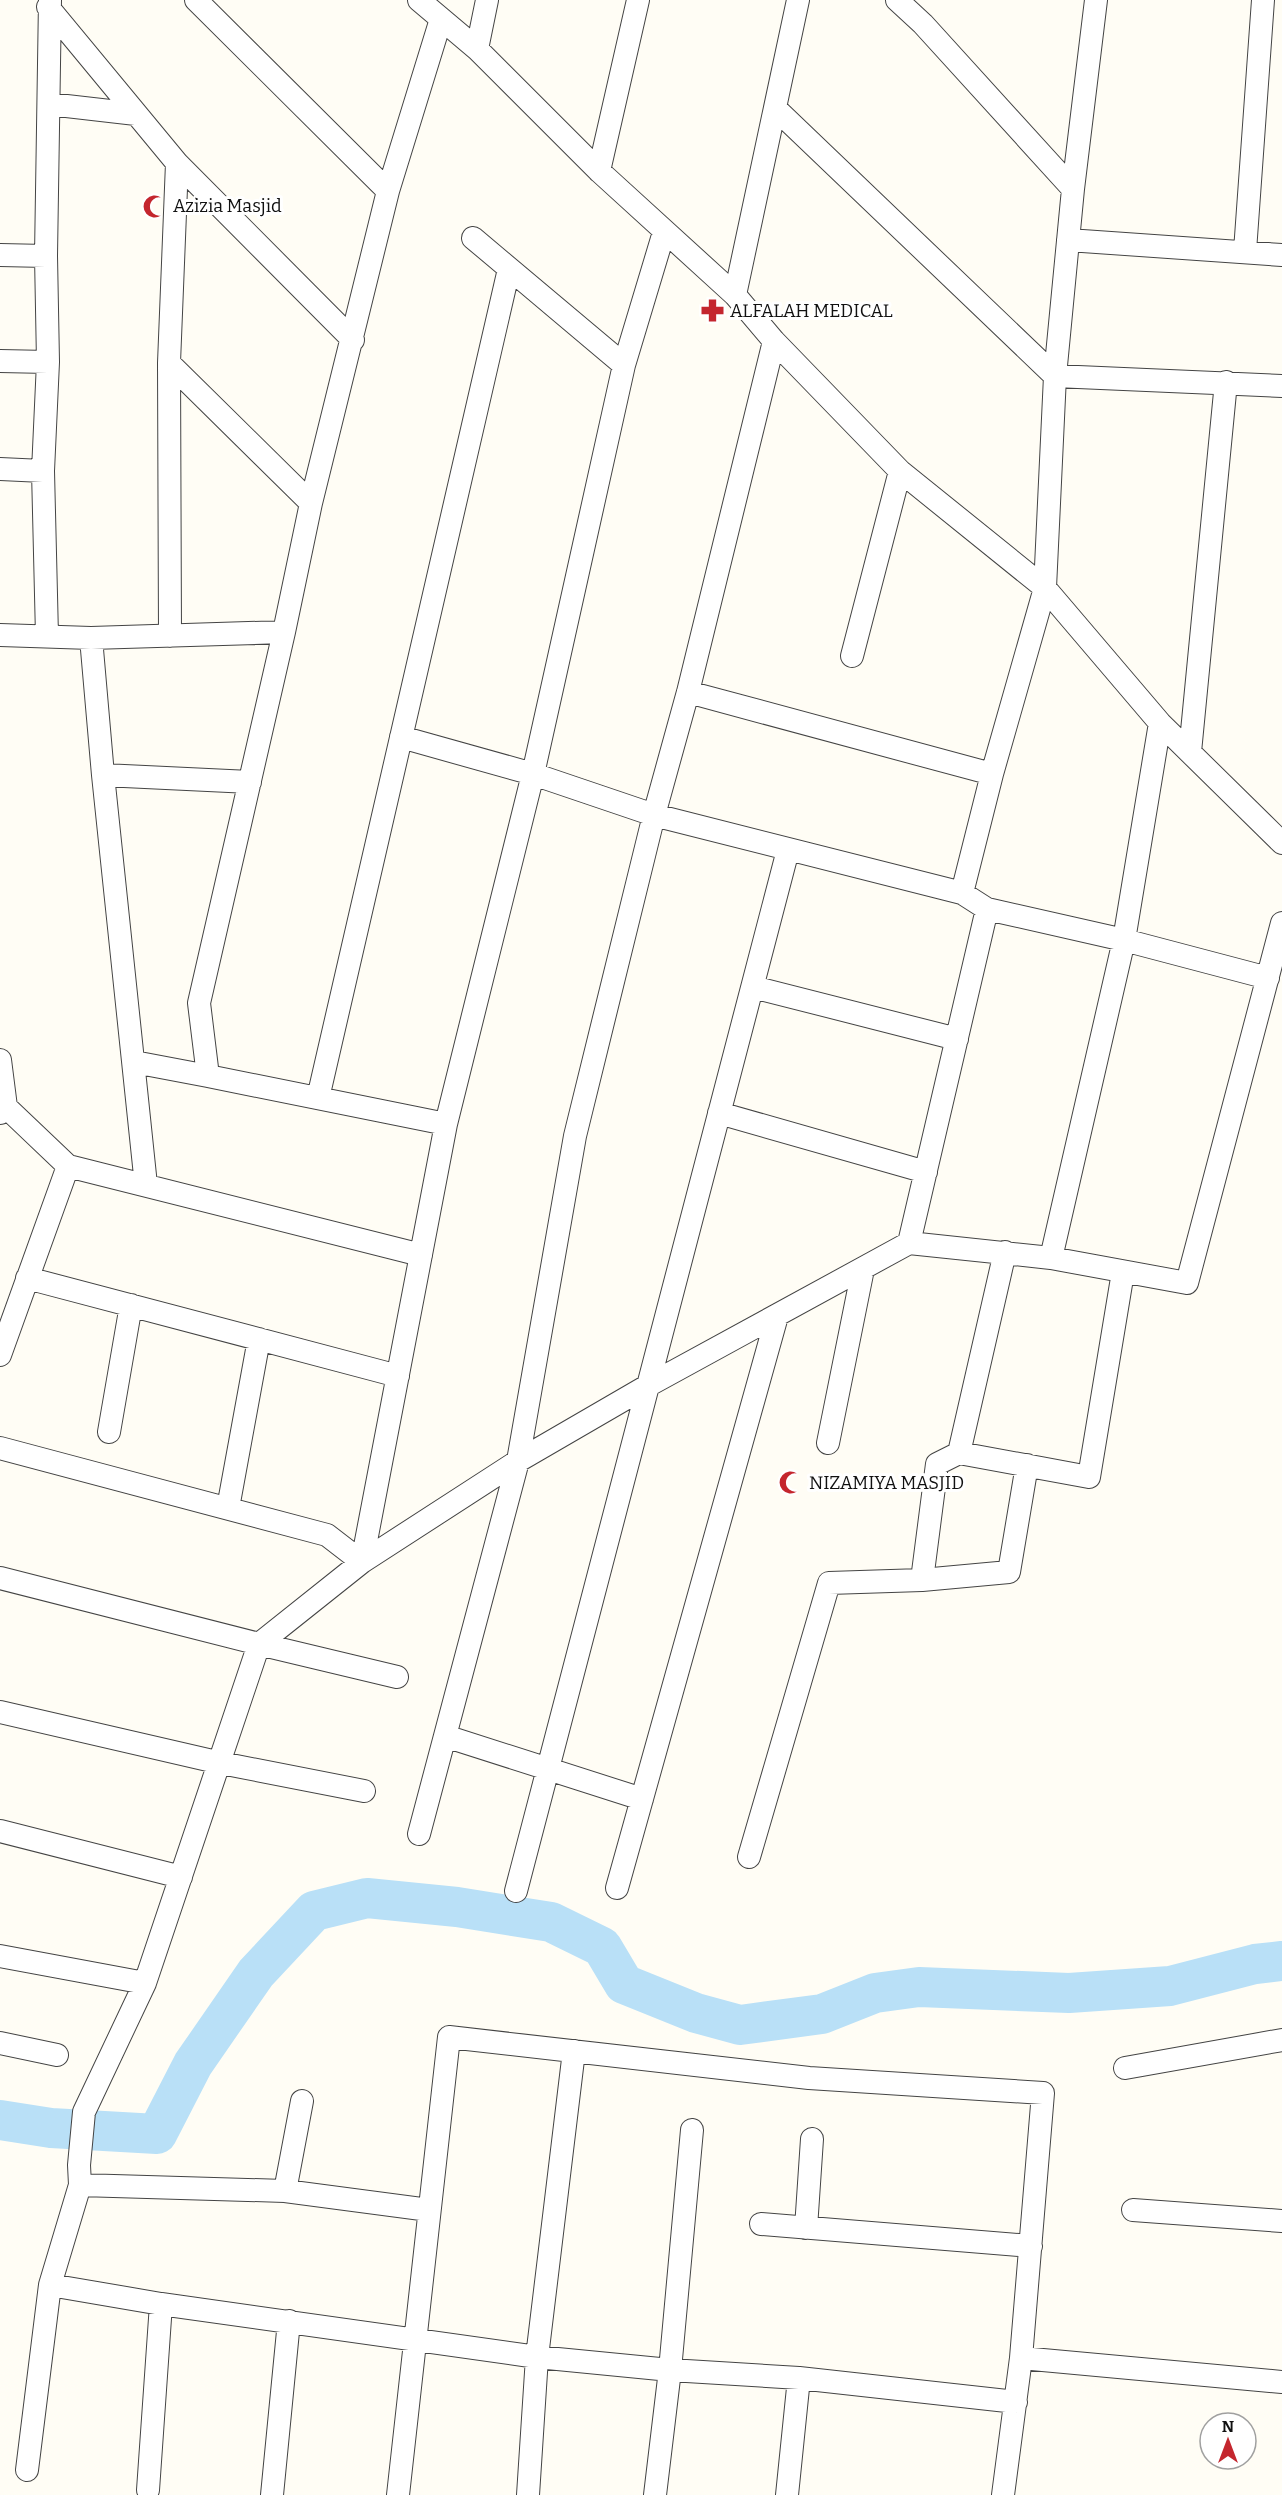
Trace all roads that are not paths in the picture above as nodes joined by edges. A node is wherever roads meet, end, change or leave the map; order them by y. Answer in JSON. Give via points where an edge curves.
{"nodes":[{"id":1,"x":196,"y":0,"type":"edge"},
{"id":2,"x":419,"y":0,"type":"edge"},
{"id":3,"x":487,"y":0,"type":"edge"},
{"id":4,"x":638,"y":0,"type":"edge"},
{"id":5,"x":798,"y":0,"type":"edge"},
{"id":6,"x":897,"y":0,"type":"edge"},
{"id":7,"x":926,"y":0,"type":"edge"},
{"id":8,"x":1096,"y":0,"type":"edge"},
{"id":9,"x":1258,"y":0,"type":"edge"},
{"id":10,"x":49,"y":4,"type":"edge"},
{"id":11,"x":441,"y":19,"type":"junction"},
{"id":12,"x":923,"y":24,"type":"junction"},
{"id":13,"x":477,"y":49,"type":"junction"},
{"id":14,"x":49,"y":104,"type":"junction"},
{"id":15,"x":777,"y":110,"type":"junction"},
{"id":16,"x":136,"y":114,"type":"junction"},
{"id":17,"x":177,"y":164,"type":"junction"},
{"id":18,"x":600,"y":171,"type":"junction"},
{"id":19,"x":1073,"y":189,"type":"junction"},
{"id":20,"x":388,"y":191,"type":"junction"},
{"id":21,"x":664,"y":232,"type":"junction"},
{"id":22,"x":473,"y":238,"type":"dead end"},
{"id":23,"x":1068,"y":240,"type":"junction"},
{"id":24,"x":1245,"y":251,"type":"junction"},
{"id":25,"x":0,"y":255,"type":"edge"},
{"id":26,"x":1282,"y":255,"type":"edge"},
{"id":27,"x":46,"y":256,"type":"junction"},
{"id":28,"x":509,"y":269,"type":"junction"},
{"id":29,"x":735,"y":295,"type":"junction"},
{"id":30,"x":353,"y":339,"type":"junction"},
{"id":31,"x":774,"y":341,"type":"junction"},
{"id":32,"x":0,"y":361,"type":"edge"},
{"id":33,"x":48,"y":362,"type":"junction"},
{"id":34,"x":169,"y":363,"type":"junction"},
{"id":35,"x":624,"y":365,"type":"junction"},
{"id":36,"x":1055,"y":376,"type":"junction"},
{"id":37,"x":1226,"y":382,"type":"junction"},
{"id":38,"x":1282,"y":386,"type":"edge"},
{"id":39,"x":0,"y":470,"type":"edge"},
{"id":40,"x":43,"y":471,"type":"junction"},
{"id":41,"x":900,"y":471,"type":"junction"},
{"id":42,"x":311,"y":503,"type":"junction"},
{"id":43,"x":1045,"y":588,"type":"junction"},
{"id":44,"x":284,"y":632,"type":"junction"},
{"id":45,"x":0,"y":635,"type":"edge"},
{"id":46,"x":47,"y":636,"type":"junction"},
{"id":47,"x":170,"y":636,"type":"junction"},
{"id":48,"x":91,"y":638,"type":"junction"},
{"id":49,"x":852,"y":656,"type":"dead end"},
{"id":50,"x":688,"y":692,"type":"junction"},
{"id":51,"x":1160,"y":723,"type":"junction"},
{"id":52,"x":401,"y":737,"type":"junction"},
{"id":53,"x":1190,"y":752,"type":"junction"},
{"id":54,"x":533,"y":774,"type":"junction"},
{"id":55,"x":992,"y":774,"type":"junction"},
{"id":56,"x":103,"y":775,"type":"junction"},
{"id":57,"x":250,"y":782,"type":"junction"},
{"id":58,"x":654,"y":815,"type":"junction"},
{"id":59,"x":1282,"y":843,"type":"edge"},
{"id":60,"x":788,"y":849,"type":"junction"},
{"id":61,"x":963,"y":893,"type":"junction"},
{"id":62,"x":987,"y":909,"type":"junction"},
{"id":63,"x":1282,"y":923,"type":"edge"},
{"id":64,"x":1124,"y":940,"type":"junction"},
{"id":65,"x":1268,"y":978,"type":"junction"},
{"id":66,"x":753,"y":987,"type":"junction"},
{"id":67,"x":957,"y":1039,"type":"junction"},
{"id":68,"x":0,"y":1060,"type":"edge"},
{"id":69,"x":134,"y":1062,"type":"junction"},
{"id":70,"x":208,"y":1076,"type":"junction"},
{"id":71,"x":318,"y":1098,"type":"junction"},
{"id":72,"x":3,"y":1110,"type":"edge"},
{"id":73,"x":719,"y":1113,"type":"junction"},
{"id":74,"x":446,"y":1124,"type":"junction"},
{"id":75,"x":68,"y":1166,"type":"junction"},
{"id":76,"x":926,"y":1172,"type":"junction"},
{"id":77,"x":146,"y":1185,"type":"junction"},
{"id":78,"x":909,"y":1243,"type":"junction"},
{"id":79,"x":1005,"y":1252,"type":"junction"},
{"id":80,"x":421,"y":1255,"type":"junction"},
{"id":81,"x":1051,"y":1258,"type":"junction"},
{"id":82,"x":863,"y":1269,"type":"junction"},
{"id":83,"x":1123,"y":1272,"type":"junction"},
{"id":84,"x":27,"y":1278,"type":"junction"},
{"id":85,"x":131,"y":1305,"type":"junction"},
{"id":86,"x":777,"y":1316,"type":"junction"},
{"id":87,"x":259,"y":1339,"type":"junction"},
{"id":88,"x":0,"y":1355,"type":"edge"},
{"id":89,"x":398,"y":1376,"type":"junction"},
{"id":90,"x":649,"y":1385,"type":"junction"},
{"id":91,"x":109,"y":1432,"type":"dead end"},
{"id":92,"x":828,"y":1443,"type":"dead end"},
{"id":93,"x":0,"y":1448,"type":"edge"},
{"id":94,"x":959,"y":1453,"type":"junction"},
{"id":95,"x":518,"y":1461,"type":"junction"},
{"id":96,"x":1027,"y":1466,"type":"junction"},
{"id":97,"x":228,"y":1508,"type":"junction"},
{"id":98,"x":362,"y":1562,"type":"junction"},
{"id":99,"x":0,"y":1578,"type":"edge"},
{"id":100,"x":922,"y":1580,"type":"junction"},
{"id":101,"x":259,"y":1644,"type":"junction"},
{"id":102,"x":397,"y":1677,"type":"dead end"},
{"id":103,"x":0,"y":1712,"type":"edge"},
{"id":104,"x":445,"y":1736,"type":"junction"},
{"id":105,"x":220,"y":1762,"type":"junction"},
{"id":106,"x":548,"y":1769,"type":"junction"},
{"id":107,"x":364,"y":1791,"type":"dead end"},
{"id":108,"x":642,"y":1799,"type":"junction"},
{"id":109,"x":0,"y":1831,"type":"edge"},
{"id":110,"x":419,"y":1834,"type":"dead end"},
{"id":111,"x":749,"y":1857,"type":"dead end"},
{"id":112,"x":181,"y":1876,"type":"junction"},
{"id":113,"x":617,"y":1888,"type":"dead end"},
{"id":114,"x":516,"y":1891,"type":"dead end"},
{"id":115,"x":0,"y":1956,"type":"edge"},
{"id":116,"x":145,"y":1983,"type":"junction"},
{"id":117,"x":1282,"y":2040,"type":"edge"},
{"id":118,"x":0,"y":2043,"type":"edge"},
{"id":119,"x":574,"y":2052,"type":"junction"},
{"id":120,"x":57,"y":2055,"type":"dead end"},
{"id":121,"x":1125,"y":2068,"type":"dead end"},
{"id":122,"x":302,"y":2101,"type":"dead end"},
{"id":123,"x":692,"y":2130,"type":"dead end"},
{"id":124,"x":812,"y":2139,"type":"dead end"},
{"id":125,"x":79,"y":2175,"type":"junction"},
{"id":126,"x":285,"y":2191,"type":"junction"},
{"id":127,"x":429,"y":2210,"type":"junction"},
{"id":128,"x":1133,"y":2210,"type":"dead end"},
{"id":129,"x":1282,"y":2221,"type":"edge"},
{"id":130,"x":761,"y":2224,"type":"dead end"},
{"id":131,"x":806,"y":2228,"type":"junction"},
{"id":132,"x":1031,"y":2246,"type":"junction"},
{"id":133,"x":50,"y":2285,"type":"junction"},
{"id":134,"x":161,"y":2304,"type":"junction"},
{"id":135,"x":289,"y":2321,"type":"junction"},
{"id":136,"x":415,"y":2341,"type":"junction"},
{"id":137,"x":537,"y":2357,"type":"junction"},
{"id":138,"x":1021,"y":2358,"type":"junction"},
{"id":139,"x":670,"y":2370,"type":"junction"},
{"id":140,"x":799,"y":2378,"type":"junction"},
{"id":141,"x":1282,"y":2382,"type":"edge"},
{"id":142,"x":1016,"y":2402,"type":"junction"},
{"id":143,"x":27,"y":2470,"type":"dead end"},
{"id":144,"x":148,"y":2490,"type":"dead end"},
{"id":145,"x":272,"y":2495,"type":"edge"},
{"id":146,"x":398,"y":2495,"type":"edge"},
{"id":147,"x":528,"y":2495,"type":"edge"},
{"id":148,"x":655,"y":2495,"type":"edge"},
{"id":149,"x":787,"y":2495,"type":"edge"},
{"id":150,"x":1003,"y":2495,"type":"edge"}],
"edges":[{"from":1,"to":20,"type":"street"},
{"from":2,"to":11,"type":"street"},
{"from":3,"to":13,"type":"street"},
{"from":4,"to":18,"type":"street"},
{"from":5,"to":15,"type":"street"},
{"from":6,"to":12,"type":"street"},
{"from":7,"to":12,"type":"street"},
{"from":8,"to":19,"type":"street"},
{"from":9,"to":24,"type":"street"},
{"from":10,"to":14,"type":"street"},
{"from":10,"to":16,"type":"street"},
{"from":11,"to":13,"type":"street"},
{"from":11,"to":20,"type":"street"},
{"from":12,"to":19,"type":"street"},
{"from":13,"to":18,"type":"street"},
{"from":14,"to":16,"type":"street"},
{"from":14,"to":27,"type":"street"},
{"from":15,"to":29,"type":"street"},
{"from":15,"to":36,"type":"street"},
{"from":16,"to":17,"type":"street"},
{"from":17,"to":30,"type":"street"},
{"from":17,"to":34,"type":"street"},
{"from":18,"to":21,"type":"street"},
{"from":19,"to":23,"type":"street"},
{"from":20,"to":30,"type":"street"},
{"from":21,"to":29,"type":"street"},
{"from":21,"to":35,"type":"street"},
{"from":22,"to":28,"type":"street"},
{"from":23,"to":24,"type":"street"},
{"from":23,"to":36,"type":"street"},
{"from":24,"to":26,"type":"street"},
{"from":25,"to":27,"type":"street"},
{"from":27,"to":33,"type":"street"},
{"from":28,"to":35,"type":"street"},
{"from":28,"to":52,"type":"street"},
{"from":29,"to":31,"type":"street"},
{"from":30,"to":42,"type":"street"},
{"from":31,"to":41,"type":"street"},
{"from":31,"to":50,"type":"street"},
{"from":32,"to":33,"type":"street"},
{"from":33,"to":40,"type":"street"},
{"from":34,"to":42,"type":"street"},
{"from":34,"to":47,"type":"street"},
{"from":35,"to":54,"type":"street"},
{"from":36,"to":37,"type":"street"},
{"from":36,"to":43,"type":"street"},
{"from":37,"to":38,"type":"street"},
{"from":37,"to":53,"type":"street"},
{"from":39,"to":40,"type":"street"},
{"from":40,"to":46,"type":"street"},
{"from":41,"to":43,"type":"street"},
{"from":41,"to":49,"type":"street"},
{"from":42,"to":44,"type":"street"},
{"from":43,"to":51,"type":"street"},
{"from":43,"to":55,"type":"street"},
{"from":44,"to":47,"type":"street"},
{"from":44,"to":57,"type":"street"},
{"from":45,"to":46,"type":"street"},
{"from":46,"to":48,"type":"street"},
{"from":47,"to":48,"type":"street"},
{"from":48,"to":56,"type":"street"},
{"from":50,"to":55,"type":"street"},
{"from":50,"to":58,"type":"street"},
{"from":51,"to":53,"type":"street"},
{"from":51,"to":64,"type":"street"},
{"from":52,"to":54,"type":"street"},
{"from":52,"to":71,"type":"street"},
{"from":53,"to":59,"type":"street"},
{"from":54,"to":58,"type":"street"},
{"from":54,"to":74,"type":"street"},
{"from":55,"to":61,"type":"street"},
{"from":56,"to":57,"type":"street"},
{"from":56,"to":69,"type":"street"},
{"from":57,"to":70,"type":"street","via":[[199,1003]]},
{"from":58,"to":60,"type":"street"},
{"from":58,"to":95,"type":"street","via":[[575,1136]]},
{"from":60,"to":61,"type":"street"},
{"from":60,"to":66,"type":"street"},
{"from":61,"to":62,"type":"street"},
{"from":62,"to":64,"type":"street"},
{"from":62,"to":67,"type":"street"},
{"from":63,"to":65,"type":"street"},
{"from":64,"to":65,"type":"street"},
{"from":64,"to":81,"type":"street"},
{"from":65,"to":83,"type":"street","via":[[1187,1283]]},
{"from":66,"to":67,"type":"street"},
{"from":66,"to":73,"type":"street"},
{"from":67,"to":76,"type":"street"},
{"from":68,"to":72,"type":"street"},
{"from":69,"to":70,"type":"street"},
{"from":69,"to":77,"type":"street"},
{"from":70,"to":71,"type":"street"},
{"from":71,"to":74,"type":"street"},
{"from":72,"to":75,"type":"street"},
{"from":73,"to":76,"type":"street"},
{"from":73,"to":90,"type":"street"},
{"from":74,"to":80,"type":"street"},
{"from":75,"to":77,"type":"street"},
{"from":75,"to":84,"type":"street"},
{"from":76,"to":78,"type":"street"},
{"from":77,"to":80,"type":"street"},
{"from":78,"to":79,"type":"street"},
{"from":78,"to":82,"type":"street"},
{"from":79,"to":81,"type":"street"},
{"from":79,"to":94,"type":"street"},
{"from":80,"to":89,"type":"street"},
{"from":81,"to":83,"type":"street"},
{"from":82,"to":86,"type":"street"},
{"from":82,"to":92,"type":"street"},
{"from":83,"to":96,"type":"street","via":[[1089,1477]]},
{"from":84,"to":85,"type":"street"},
{"from":84,"to":88,"type":"street"},
{"from":85,"to":87,"type":"street"},
{"from":85,"to":91,"type":"street"},
{"from":86,"to":90,"type":"street"},
{"from":86,"to":108,"type":"street"},
{"from":87,"to":89,"type":"street"},
{"from":87,"to":97,"type":"street"},
{"from":89,"to":98,"type":"street"},
{"from":90,"to":95,"type":"street"},
{"from":90,"to":106,"type":"street"},
{"from":93,"to":97,"type":"street"},
{"from":94,"to":96,"type":"street"},
{"from":94,"to":100,"type":"street","via":[[937,1464]]},
{"from":95,"to":98,"type":"street"},
{"from":95,"to":104,"type":"street"},
{"from":96,"to":100,"type":"street","via":[[1009,1572]]},
{"from":97,"to":98,"type":"street","via":[[327,1535]]},
{"from":98,"to":101,"type":"street"},
{"from":99,"to":101,"type":"street"},
{"from":100,"to":111,"type":"street","via":[[829,1583]]},
{"from":101,"to":102,"type":"street"},
{"from":101,"to":105,"type":"street"},
{"from":103,"to":105,"type":"street"},
{"from":104,"to":106,"type":"street"},
{"from":104,"to":110,"type":"street"},
{"from":105,"to":107,"type":"street"},
{"from":105,"to":112,"type":"street"},
{"from":106,"to":108,"type":"street"},
{"from":106,"to":114,"type":"street"},
{"from":108,"to":113,"type":"street"},
{"from":109,"to":112,"type":"street"},
{"from":112,"to":116,"type":"street"},
{"from":115,"to":116,"type":"street"},
{"from":116,"to":125,"type":"street","via":[[84,2112]]},
{"from":117,"to":121,"type":"street"},
{"from":118,"to":120,"type":"street"},
{"from":119,"to":127,"type":"street","via":[[449,2037]]},
{"from":119,"to":132,"type":"street","via":[[809,2078],[1043,2093]]},
{"from":119,"to":137,"type":"street"},
{"from":122,"to":126,"type":"street"},
{"from":123,"to":139,"type":"street"},
{"from":124,"to":131,"type":"street"},
{"from":125,"to":126,"type":"street"},
{"from":125,"to":133,"type":"street"},
{"from":126,"to":127,"type":"street"},
{"from":127,"to":136,"type":"street"},
{"from":128,"to":129,"type":"street"},
{"from":130,"to":131,"type":"street"},
{"from":131,"to":132,"type":"street"},
{"from":132,"to":138,"type":"street"},
{"from":133,"to":134,"type":"street"},
{"from":133,"to":143,"type":"street"},
{"from":134,"to":135,"type":"street"},
{"from":134,"to":144,"type":"street"},
{"from":135,"to":136,"type":"street"},
{"from":135,"to":145,"type":"street"},
{"from":136,"to":137,"type":"street"},
{"from":136,"to":146,"type":"street"},
{"from":137,"to":139,"type":"street"},
{"from":137,"to":147,"type":"street"},
{"from":138,"to":141,"type":"street"},
{"from":138,"to":142,"type":"street"},
{"from":139,"to":140,"type":"street"},
{"from":139,"to":148,"type":"street"},
{"from":140,"to":142,"type":"street"},
{"from":140,"to":149,"type":"street"},
{"from":142,"to":150,"type":"street"}]}
